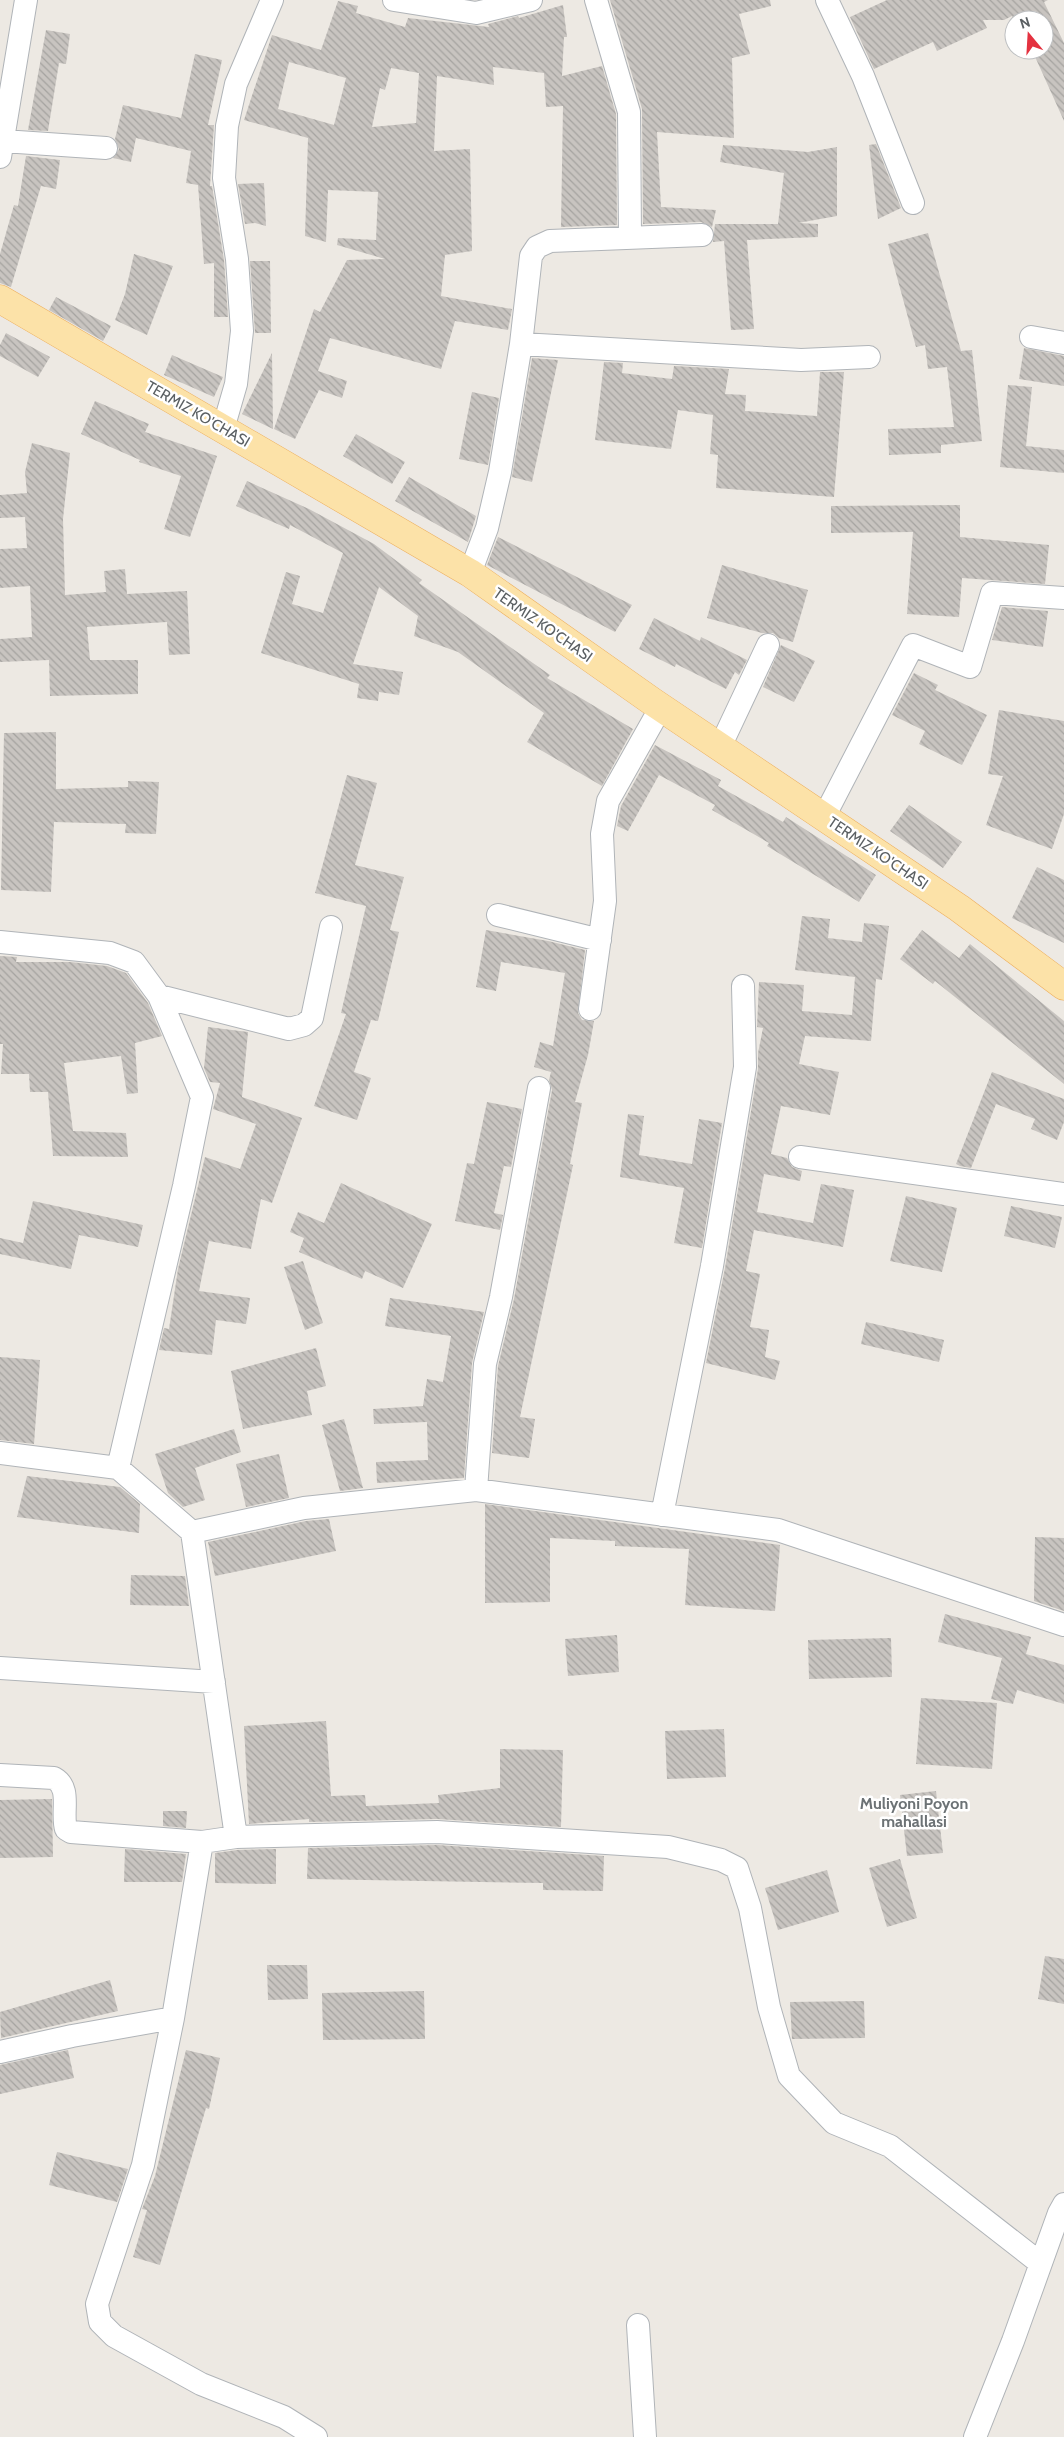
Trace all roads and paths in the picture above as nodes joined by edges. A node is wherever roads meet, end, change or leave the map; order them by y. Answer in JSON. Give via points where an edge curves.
{"nodes":[{"id":1,"x":26,"y":0,"type":"edge"},
{"id":2,"x":272,"y":0,"type":"edge"},
{"id":3,"x":394,"y":0,"type":"edge"},
{"id":4,"x":531,"y":0,"type":"edge"},
{"id":5,"x":596,"y":0,"type":"edge"},
{"id":6,"x":827,"y":0,"type":"edge"},
{"id":7,"x":106,"y":148,"type":"dead end"},
{"id":8,"x":2,"y":149,"type":"edge"},
{"id":9,"x":913,"y":203,"type":"dead end"},
{"id":10,"x":702,"y":235,"type":"dead end"},
{"id":11,"x":630,"y":238,"type":"junction"},
{"id":12,"x":0,"y":299,"type":"edge"},
{"id":13,"x":1031,"y":337,"type":"dead end"},
{"id":14,"x":521,"y":344,"type":"junction"},
{"id":15,"x":1064,"y":344,"type":"edge"},
{"id":16,"x":869,"y":357,"type":"dead end"},
{"id":17,"x":223,"y":429,"type":"junction"},
{"id":18,"x":470,"y":573,"type":"junction"},
{"id":19,"x":1064,"y":598,"type":"edge"},
{"id":20,"x":768,"y":645,"type":"dead end"},
{"id":21,"x":661,"y":707,"type":"junction"},
{"id":22,"x":720,"y":747,"type":"junction"},
{"id":23,"x":824,"y":817,"type":"junction"},
{"id":24,"x":498,"y":915,"type":"dead end"},
{"id":25,"x":331,"y":927,"type":"dead end"},
{"id":26,"x":600,"y":940,"type":"junction"},
{"id":27,"x":0,"y":942,"type":"edge"},
{"id":28,"x":743,"y":986,"type":"dead end"},
{"id":29,"x":1064,"y":986,"type":"edge"},
{"id":30,"x":159,"y":996,"type":"junction"},
{"id":31,"x":590,"y":1009,"type":"dead end"},
{"id":32,"x":539,"y":1088,"type":"dead end"},
{"id":33,"x":800,"y":1157,"type":"dead end"},
{"id":34,"x":1064,"y":1194,"type":"edge"},
{"id":35,"x":0,"y":1453,"type":"edge"},
{"id":36,"x":118,"y":1468,"type":"junction"},
{"id":37,"x":476,"y":1490,"type":"junction"},
{"id":38,"x":662,"y":1515,"type":"junction"},
{"id":39,"x":192,"y":1532,"type":"junction"},
{"id":40,"x":1064,"y":1625,"type":"edge"},
{"id":41,"x":0,"y":1668,"type":"edge"},
{"id":42,"x":214,"y":1682,"type":"junction"},
{"id":43,"x":0,"y":1775,"type":"edge"},
{"id":44,"x":236,"y":1837,"type":"junction"},
{"id":45,"x":202,"y":1842,"type":"junction"},
{"id":46,"x":174,"y":2018,"type":"junction"},
{"id":47,"x":0,"y":2052,"type":"edge"},
{"id":48,"x":1064,"y":2204,"type":"edge"},
{"id":49,"x":1040,"y":2263,"type":"junction"},
{"id":50,"x":638,"y":2325,"type":"dead end"},
{"id":51,"x":316,"y":2437,"type":"edge"},
{"id":52,"x":645,"y":2437,"type":"edge"},
{"id":53,"x":975,"y":2437,"type":"edge"}],
"edges":[{"from":1,"to":8,"type":"street"},
{"from":2,"to":17,"type":"street","via":[[236,84],[227,126],[224,178],[237,259],[242,331],[236,384]]},
{"from":3,"to":4,"type":"street","via":[[476,13]]},
{"from":5,"to":11,"type":"street","via":[[629,112]]},
{"from":6,"to":9,"type":"street","via":[[863,76]]},
{"from":7,"to":8,"type":"street"},
{"from":10,"to":11,"type":"street"},
{"from":11,"to":14,"type":"street","via":[[550,241],[537,247],[531,256]]},
{"from":12,"to":17,"type":"main road","name":"TERMIZ KO'CHASI"},
{"from":13,"to":15,"type":"street"},
{"from":14,"to":16,"type":"street","via":[[801,360]]},
{"from":14,"to":18,"type":"street","via":[[488,528]]},
{"from":17,"to":18,"type":"main road","name":"TERMIZ KO'CHASI"},
{"from":18,"to":21,"type":"main road","name":"TERMIZ KO'CHASI"},
{"from":19,"to":23,"type":"street","via":[[992,593],[970,667],[913,645]]},
{"from":20,"to":22,"type":"street"},
{"from":21,"to":22,"type":"main road","name":"TERMIZ KO'CHASI"},
{"from":21,"to":26,"type":"street","via":[[608,801],[602,834],[605,901]]},
{"from":22,"to":23,"type":"main road","name":"TERMIZ KO'CHASI"},
{"from":23,"to":29,"type":"main road","name":"TERMIZ KO'CHASI","via":[[959,908]]},
{"from":24,"to":26,"type":"street"},
{"from":25,"to":30,"type":"street","via":[[312,1018],[304,1025],[289,1029]]},
{"from":26,"to":31,"type":"street"},
{"from":27,"to":30,"type":"street","via":[[110,953],[134,962]]},
{"from":28,"to":38,"type":"street","via":[[745,1067],[712,1266]]},
{"from":30,"to":36,"type":"street","via":[[202,1097]]},
{"from":32,"to":37,"type":"street","via":[[501,1297],[485,1364]]},
{"from":33,"to":34,"type":"street"},
{"from":35,"to":36,"type":"street"},
{"from":36,"to":39,"type":"street"},
{"from":37,"to":38,"type":"street"},
{"from":37,"to":39,"type":"street","via":[[304,1508]]},
{"from":38,"to":40,"type":"street","via":[[778,1530]]},
{"from":39,"to":42,"type":"street"},
{"from":41,"to":42,"type":"street"},
{"from":42,"to":44,"type":"street"},
{"from":43,"to":45,"type":"street","via":[[59,1781],[64,1789],[64,1822],[70,1832]]},
{"from":44,"to":45,"type":"street"},
{"from":44,"to":49,"type":"street","via":[[438,1832],[668,1847],[721,1860],[737,1868],[750,1908],[769,2007],[789,2076],[834,2123],[890,2146]]},
{"from":45,"to":46,"type":"street"},
{"from":46,"to":47,"type":"street"},
{"from":46,"to":51,"type":"street","via":[[143,2165],[98,2304],[100,2322],[114,2336],[201,2384],[284,2417]]},
{"from":48,"to":49,"type":"street"},
{"from":49,"to":53,"type":"street"},
{"from":50,"to":52,"type":"street"}]}
